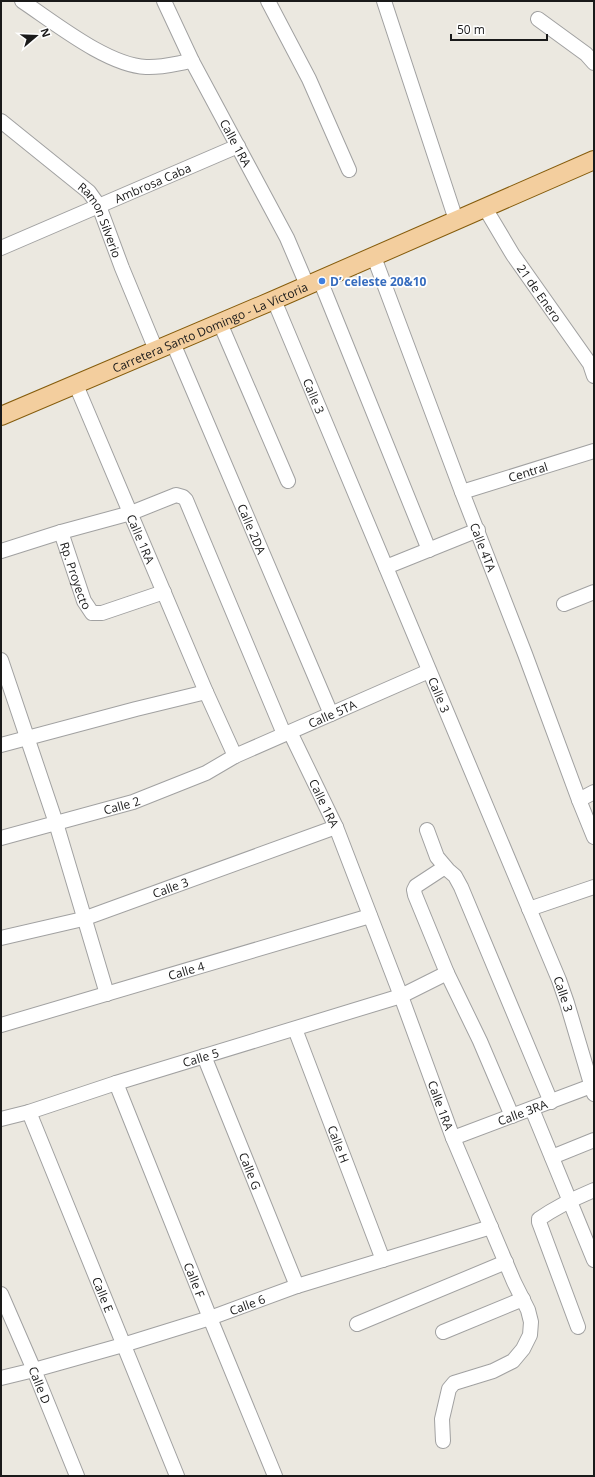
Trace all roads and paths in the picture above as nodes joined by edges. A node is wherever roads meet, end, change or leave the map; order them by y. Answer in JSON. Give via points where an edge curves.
{"nodes":[{"id":1,"x":22,"y":1,"type":"edge"},
{"id":2,"x":164,"y":1,"type":"edge"},
{"id":3,"x":268,"y":1,"type":"edge"},
{"id":4,"x":384,"y":1,"type":"edge"},
{"id":5,"x":538,"y":19,"type":"dead end"},
{"id":6,"x":192,"y":60,"type":"junction"},
{"id":7,"x":594,"y":63,"type":"edge"},
{"id":8,"x":1,"y":121,"type":"edge"},
{"id":9,"x":238,"y":146,"type":"junction"},
{"id":10,"x":594,"y":160,"type":"edge"},
{"id":11,"x":349,"y":170,"type":"dead end"},
{"id":12,"x":99,"y":206,"type":"junction"},
{"id":13,"x":485,"y":208,"type":"junction"},
{"id":14,"x":456,"y":220,"type":"junction"},
{"id":15,"x":1,"y":248,"type":"edge"},
{"id":16,"x":374,"y":257,"type":"junction"},
{"id":17,"x":313,"y":282,"type":"junction"},
{"id":18,"x":274,"y":300,"type":"junction"},
{"id":19,"x":220,"y":323,"type":"junction"},
{"id":20,"x":173,"y":343,"type":"junction"},
{"id":21,"x":156,"y":350,"type":"junction"},
{"id":22,"x":594,"y":376,"type":"edge"},
{"id":23,"x":76,"y":385,"type":"junction"},
{"id":24,"x":1,"y":416,"type":"edge"},
{"id":25,"x":594,"y":452,"type":"edge"},
{"id":26,"x":288,"y":481,"type":"dead end"},
{"id":27,"x":462,"y":492,"type":"junction"},
{"id":28,"x":131,"y":513,"type":"junction"},
{"id":29,"x":478,"y":530,"type":"junction"},
{"id":30,"x":61,"y":532,"type":"junction"},
{"id":31,"x":429,"y":550,"type":"junction"},
{"id":32,"x":1,"y":551,"type":"edge"},
{"id":33,"x":386,"y":567,"type":"junction"},
{"id":34,"x":164,"y":592,"type":"junction"},
{"id":35,"x":594,"y":592,"type":"edge"},
{"id":36,"x":564,"y":604,"type":"dead end"},
{"id":37,"x":1,"y":660,"type":"edge"},
{"id":38,"x":429,"y":671,"type":"junction"},
{"id":39,"x":206,"y":692,"type":"junction"},
{"id":40,"x":331,"y":714,"type":"junction"},
{"id":41,"x":287,"y":733,"type":"junction"},
{"id":42,"x":28,"y":738,"type":"junction"},
{"id":43,"x":1,"y":745,"type":"edge"},
{"id":44,"x":235,"y":756,"type":"junction"},
{"id":45,"x":594,"y":792,"type":"edge"},
{"id":46,"x":579,"y":800,"type":"junction"},
{"id":47,"x":56,"y":823,"type":"junction"},
{"id":48,"x":336,"y":827,"type":"junction"},
{"id":49,"x":427,"y":830,"type":"dead end"},
{"id":50,"x":594,"y":837,"type":"edge"},
{"id":51,"x":1,"y":838,"type":"edge"},
{"id":52,"x":445,"y":868,"type":"junction"},
{"id":53,"x":594,"y":887,"type":"edge"},
{"id":54,"x":529,"y":908,"type":"junction"},
{"id":55,"x":370,"y":916,"type":"junction"},
{"id":56,"x":84,"y":919,"type":"junction"},
{"id":57,"x":1,"y":938,"type":"edge"},
{"id":58,"x":447,"y":973,"type":"junction"},
{"id":59,"x":107,"y":994,"type":"junction"},
{"id":60,"x":401,"y":996,"type":"junction"},
{"id":61,"x":1,"y":1025,"type":"edge"},
{"id":62,"x":295,"y":1029,"type":"junction"},
{"id":63,"x":204,"y":1056,"type":"junction"},
{"id":64,"x":116,"y":1083,"type":"junction"},
{"id":65,"x":593,"y":1088,"type":"edge"},
{"id":66,"x":551,"y":1102,"type":"junction"},
{"id":67,"x":532,"y":1109,"type":"junction"},
{"id":68,"x":29,"y":1112,"type":"junction"},
{"id":69,"x":512,"y":1116,"type":"junction"},
{"id":70,"x":1,"y":1119,"type":"edge"},
{"id":71,"x":453,"y":1138,"type":"junction"},
{"id":72,"x":594,"y":1140,"type":"edge"},
{"id":73,"x":552,"y":1156,"type":"junction"},
{"id":74,"x":594,"y":1190,"type":"edge"},
{"id":75,"x":570,"y":1201,"type":"junction"},
{"id":76,"x":491,"y":1227,"type":"junction"},
{"id":77,"x":590,"y":1238,"type":"edge"},
{"id":78,"x":383,"y":1260,"type":"junction"},
{"id":79,"x":594,"y":1260,"type":"edge"},
{"id":80,"x":506,"y":1262,"type":"junction"},
{"id":81,"x":297,"y":1286,"type":"junction"},
{"id":82,"x":1,"y":1294,"type":"edge"},
{"id":83,"x":523,"y":1299,"type":"junction"},
{"id":84,"x":210,"y":1318,"type":"junction"},
{"id":85,"x":357,"y":1324,"type":"dead end"},
{"id":86,"x":578,"y":1327,"type":"dead end"},
{"id":87,"x":443,"y":1332,"type":"dead end"},
{"id":88,"x":123,"y":1345,"type":"junction"},
{"id":89,"x":34,"y":1370,"type":"junction"},
{"id":90,"x":1,"y":1378,"type":"edge"},
{"id":91,"x":443,"y":1441,"type":"dead end"},
{"id":92,"x":77,"y":1476,"type":"edge"},
{"id":93,"x":177,"y":1476,"type":"edge"},
{"id":94,"x":276,"y":1476,"type":"edge"}],
"edges":[{"from":1,"to":6,"type":"street","via":[[108,57],[146,67]]},
{"from":2,"to":6,"type":"street","name":"Calle 1RA"},
{"from":3,"to":11,"type":"street","via":[[309,78]]},
{"from":4,"to":14,"type":"street"},
{"from":5,"to":7,"type":"street","via":[[586,54]]},
{"from":6,"to":9,"type":"street","name":"Calle 1RA"},
{"from":8,"to":12,"type":"street","name":"Ramon Silverio","via":[[88,192]]},
{"from":9,"to":12,"type":"street","name":"Ambrosa Caba"},
{"from":9,"to":17,"type":"street","name":"Calle 1RA"},
{"from":10,"to":13,"type":"main road","name":"Carretera Santo Domingo - La Victoria"},
{"from":12,"to":15,"type":"street","name":"Ambrosa Caba"},
{"from":12,"to":21,"type":"street","name":"Ramon Silverio"},
{"from":13,"to":14,"type":"main road","name":"Carretera Santo Domingo - La Victoria"},
{"from":13,"to":22,"type":"street","name":"21 de Enero","via":[[513,255],[590,364]]},
{"from":14,"to":16,"type":"main road","name":"Carretera Santo Domingo - La Victoria"},
{"from":16,"to":17,"type":"main road","name":"Carretera Santo Domingo - La Victoria"},
{"from":16,"to":27,"type":"street","name":"Calle 4TA"},
{"from":17,"to":18,"type":"main road","name":"Carretera Santo Domingo - La Victoria"},
{"from":17,"to":31,"type":"street","name":"Calle 1RA"},
{"from":18,"to":19,"type":"main road","name":"Carretera Santo Domingo - La Victoria"},
{"from":18,"to":33,"type":"street","name":"Calle 3"},
{"from":19,"to":20,"type":"main road","name":"Carretera Santo Domingo - La Victoria"},
{"from":19,"to":26,"type":"street"},
{"from":20,"to":21,"type":"main road","name":"Carretera Santo Domingo - La Victoria"},
{"from":20,"to":40,"type":"street","name":"Calle 2DA"},
{"from":21,"to":23,"type":"main road","name":"Carretera Santo Domingo - La Victoria"},
{"from":23,"to":24,"type":"main road","name":"Carretera Santo Domingo - La Victoria"},
{"from":23,"to":28,"type":"street","name":"Calle 1RA"},
{"from":25,"to":27,"type":"street","name":"Central"},
{"from":27,"to":29,"type":"street","name":"Calle 4TA"},
{"from":28,"to":30,"type":"street","name":"Calle 1RA"},
{"from":28,"to":34,"type":"street","name":"Calle 1RA"},
{"from":28,"to":41,"type":"street","name":"Calle 1RA","via":[[176,495],[186,500]]},
{"from":29,"to":31,"type":"street"},
{"from":29,"to":46,"type":"street","name":"Calle 4TA"},
{"from":30,"to":32,"type":"street","name":"Calle 1RA"},
{"from":30,"to":34,"type":"street","name":"Rp. Proyecto","via":[[84,601],[92,613],[102,613]]},
{"from":31,"to":33,"type":"street"},
{"from":33,"to":38,"type":"street","name":"Calle 3"},
{"from":34,"to":39,"type":"street","name":"Calle 1RA"},
{"from":35,"to":36,"type":"street"},
{"from":37,"to":42,"type":"street"},
{"from":38,"to":40,"type":"street","name":"Calle 5TA"},
{"from":38,"to":54,"type":"street","name":"Calle 3"},
{"from":39,"to":42,"type":"street"},
{"from":39,"to":44,"type":"street","name":"Calle 1RA"},
{"from":40,"to":41,"type":"street","name":"Calle 5TA"},
{"from":41,"to":44,"type":"street","name":"Calle 5TA"},
{"from":41,"to":48,"type":"street","name":"Calle 1RA"},
{"from":42,"to":43,"type":"street"},
{"from":42,"to":47,"type":"street"},
{"from":44,"to":47,"type":"street","name":"Calle 2","via":[[206,773],[133,802]]},
{"from":45,"to":46,"type":"street"},
{"from":46,"to":50,"type":"street","name":"Calle 4TA"},
{"from":47,"to":51,"type":"street","name":"Calle 2"},
{"from":47,"to":56,"type":"street"},
{"from":48,"to":55,"type":"street","name":"Calle 1RA"},
{"from":48,"to":56,"type":"street","name":"Calle 3"},
{"from":49,"to":52,"type":"street","via":[[437,857]]},
{"from":52,"to":58,"type":"street","via":[[416,886],[414,890]]},
{"from":52,"to":66,"type":"street","via":[[455,876],[461,887]]},
{"from":53,"to":54,"type":"street"},
{"from":54,"to":65,"type":"street","name":"Calle 3","via":[[568,1003]]},
{"from":55,"to":59,"type":"street","name":"Calle 4"},
{"from":55,"to":60,"type":"street","name":"Calle 1RA"},
{"from":56,"to":57,"type":"street","name":"Calle 3"},
{"from":56,"to":59,"type":"street"},
{"from":58,"to":60,"type":"street","name":"Calle 5"},
{"from":58,"to":69,"type":"street"},
{"from":59,"to":61,"type":"street","name":"Calle 4"},
{"from":60,"to":62,"type":"street","name":"Calle 5"},
{"from":60,"to":71,"type":"street","name":"Calle 1RA"},
{"from":62,"to":63,"type":"street","name":"Calle 5"},
{"from":62,"to":78,"type":"street","name":"Calle H"},
{"from":63,"to":64,"type":"street","name":"Calle 5"},
{"from":63,"to":81,"type":"street","name":"Calle G"},
{"from":64,"to":68,"type":"street","name":"Calle 5"},
{"from":64,"to":84,"type":"street","name":"Calle F"},
{"from":65,"to":66,"type":"street","name":"Calle 3RA"},
{"from":66,"to":67,"type":"street","name":"Calle 3RA"},
{"from":67,"to":69,"type":"street","name":"Calle 3RA"},
{"from":67,"to":73,"type":"street"},
{"from":68,"to":70,"type":"street","name":"Calle 5"},
{"from":68,"to":88,"type":"street","name":"Calle E"},
{"from":69,"to":71,"type":"street","name":"Calle 3RA"},
{"from":71,"to":76,"type":"street","name":"Calle 1RA"},
{"from":72,"to":73,"type":"street"},
{"from":73,"to":75,"type":"street"},
{"from":74,"to":75,"type":"street"},
{"from":75,"to":77,"type":"street"},
{"from":75,"to":86,"type":"street","via":[[539,1219],[539,1222]]},
{"from":76,"to":78,"type":"street","name":"Calle 6"},
{"from":76,"to":80,"type":"street","name":"Calle 1RA"},
{"from":77,"to":79,"type":"street"},
{"from":78,"to":81,"type":"street","name":"Calle 6"},
{"from":80,"to":83,"type":"street","name":"Calle 1RA"},
{"from":80,"to":85,"type":"street"},
{"from":81,"to":84,"type":"street","name":"Calle 6"},
{"from":82,"to":89,"type":"street","name":"Calle D"},
{"from":83,"to":87,"type":"street"},
{"from":83,"to":91,"type":"street","name":"Calle 1RA","via":[[531,1322],[530,1335],[523,1349],[513,1361],[493,1371],[454,1383],[449,1389],[442,1419]]},
{"from":84,"to":88,"type":"street","name":"Calle 6"},
{"from":84,"to":94,"type":"street","name":"Calle F"},
{"from":88,"to":89,"type":"street","name":"Calle 6"},
{"from":88,"to":93,"type":"street","name":"Calle E"},
{"from":89,"to":90,"type":"street","name":"Calle 6"},
{"from":89,"to":92,"type":"street","name":"Calle D"}]}
